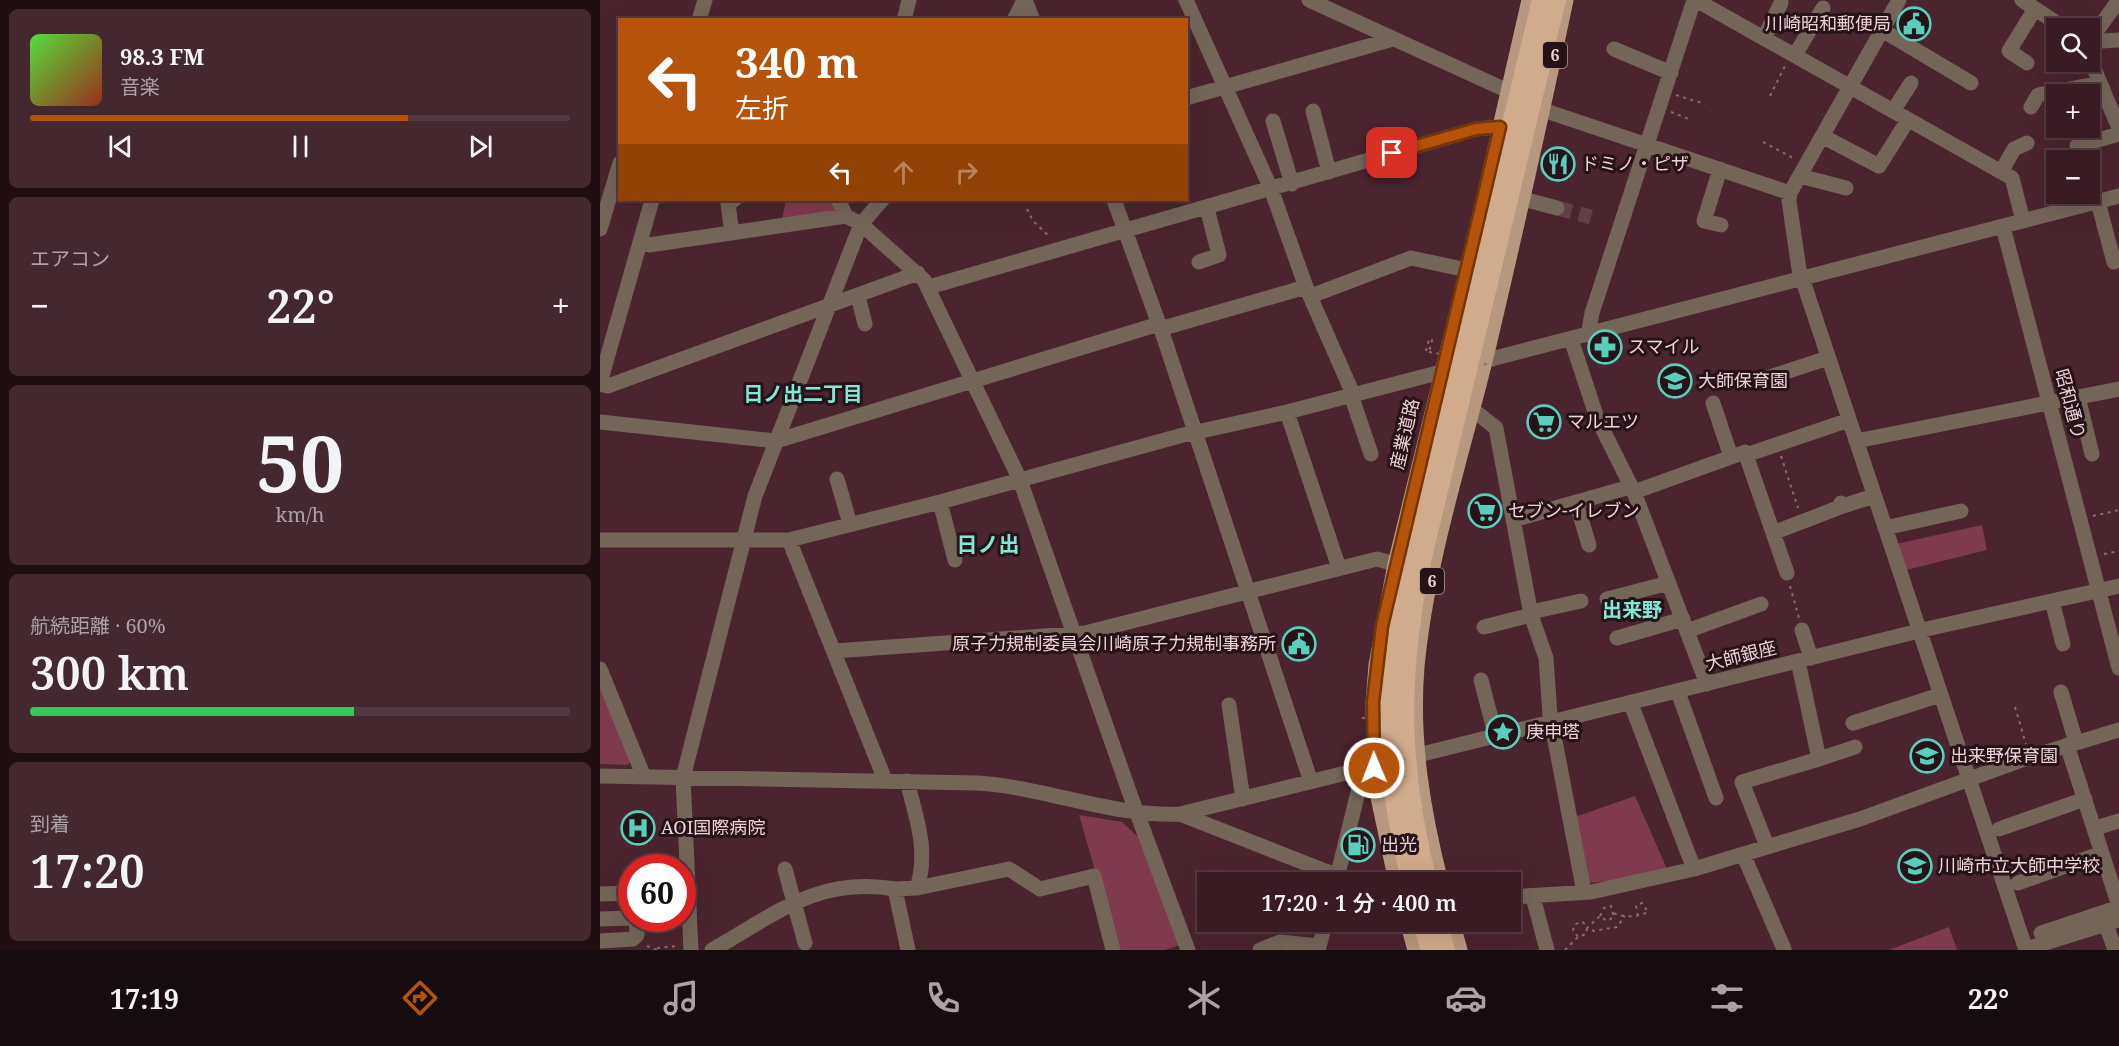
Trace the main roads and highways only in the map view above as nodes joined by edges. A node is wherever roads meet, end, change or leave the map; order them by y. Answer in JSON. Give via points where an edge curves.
{"nodes":[{"id":1,"x":1529,"y":0,"type":"edge"},
{"id":2,"x":1541,"y":0,"type":"edge"},
{"id":3,"x":1557,"y":0,"type":"edge"},
{"id":4,"x":1566,"y":0,"type":"edge"},
{"id":5,"x":1394,"y":872,"type":"edge"},
{"id":6,"x":1408,"y":872,"type":"edge"},
{"id":7,"x":1426,"y":872,"type":"edge"},
{"id":8,"x":1439,"y":872,"type":"edge"},
{"id":9,"x":1425,"y":932,"type":"edge"},
{"id":10,"x":1430,"y":932,"type":"edge"},
{"id":11,"x":1436,"y":932,"type":"edge"},
{"id":12,"x":1441,"y":932,"type":"edge"},
{"id":13,"x":1415,"y":950,"type":"edge"},
{"id":14,"x":1430,"y":950,"type":"edge"},
{"id":15,"x":1446,"y":950,"type":"edge"},
{"id":16,"x":1460,"y":950,"type":"edge"}],
"edges":[{"from":1,"to":5,"type":"main road","name":"産業道路","number":"6","via":[[1395,564],[1376,665],[1374,768]]},
{"from":2,"to":6,"type":"highway","bridge":true,"via":[[1406,557],[1395,617],[1387,684],[1387,752]]},
{"from":3,"to":7,"type":"highway","bridge":true,"via":[[1410,629],[1404,683],[1405,751],[1411,806]]},
{"from":4,"to":8,"type":"main road","number":"6","via":[[1421,634],[1416,683],[1417,757]]},
{"from":9,"to":13,"type":"main road"},
{"from":10,"to":14,"type":"highway"},
{"from":11,"to":15,"type":"highway"},
{"from":12,"to":16,"type":"main road"}]}
